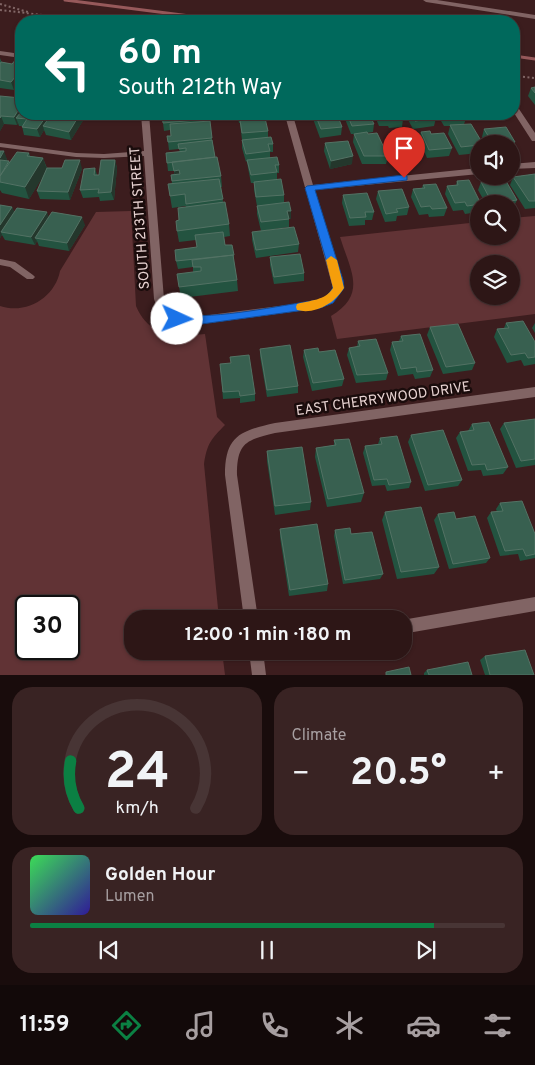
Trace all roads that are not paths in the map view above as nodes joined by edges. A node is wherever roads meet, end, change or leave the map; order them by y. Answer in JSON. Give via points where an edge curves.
{"nodes":[{"id":1,"x":426,"y":0,"type":"edge"},
{"id":2,"x":535,"y":17,"type":"edge"},
{"id":3,"x":0,"y":53,"type":"edge"},
{"id":4,"x":15,"y":55,"type":"edge"},
{"id":5,"x":520,"y":117,"type":"edge"},
{"id":6,"x":146,"y":120,"type":"edge"},
{"id":7,"x":290,"y":120,"type":"edge"},
{"id":8,"x":535,"y":139,"type":"edge"},
{"id":9,"x":0,"y":144,"type":"edge"},
{"id":10,"x":148,"y":152,"type":"junction"},
{"id":11,"x":535,"y":165,"type":"edge"},
{"id":12,"x":520,"y":166,"type":"edge"},
{"id":13,"x":470,"y":172,"type":"edge"},
{"id":14,"x":310,"y":188,"type":"junction"},
{"id":15,"x":0,"y":262,"type":"edge"},
{"id":16,"x":30,"y":277,"type":"dead end"},
{"id":17,"x":535,"y":392,"type":"edge"},
{"id":18,"x":535,"y":604,"type":"edge"},
{"id":19,"x":250,"y":610,"type":"edge"},
{"id":20,"x":412,"y":625,"type":"edge"},
{"id":21,"x":257,"y":660,"type":"edge"},
{"id":22,"x":259,"y":675,"type":"edge"}],
"edges":[{"from":1,"to":2,"type":"street"},
{"from":3,"to":4,"type":"street"},
{"from":5,"to":8,"type":"street"},
{"from":6,"to":10,"type":"street","name":"SOUTH 213TH STREET"},
{"from":7,"to":14,"type":"street"},
{"from":9,"to":10,"type":"street","via":[[76,156]]},
{"from":10,"to":14,"type":"street","name":"SOUTH 213TH STREET","via":[[159,299],[164,311],[184,321],[320,304],[334,295],[338,280]]},
{"from":11,"to":12,"type":"street"},
{"from":13,"to":14,"type":"street"},
{"from":15,"to":16,"type":"street","via":[[12,264]]},
{"from":17,"to":19,"type":"street","name":"EAST CHERRYWOOD DRIVE","via":[[275,428],[254,433],[238,442],[231,459],[231,475]]},
{"from":18,"to":20,"type":"street"},
{"from":21,"to":22,"type":"street"}]}
